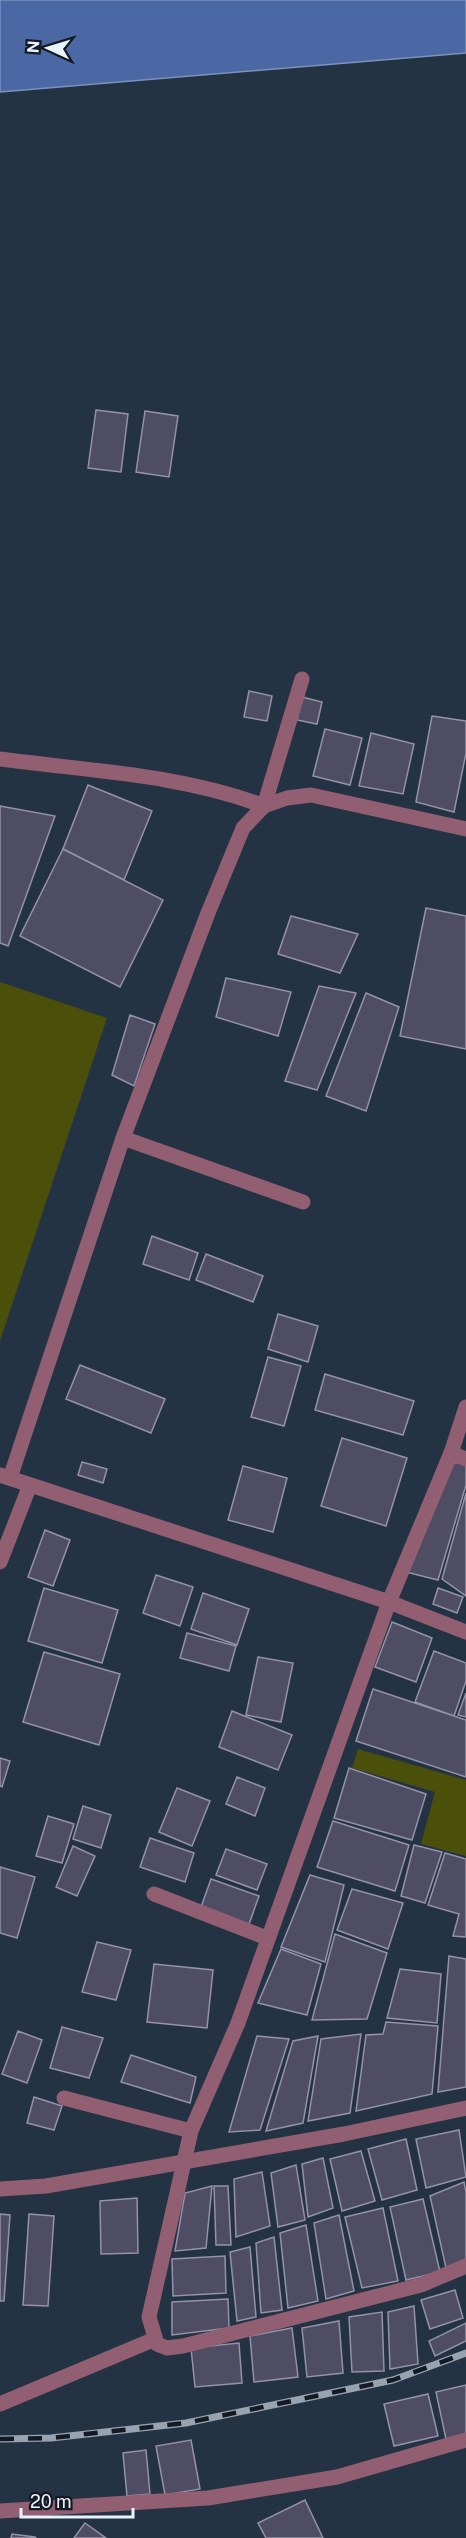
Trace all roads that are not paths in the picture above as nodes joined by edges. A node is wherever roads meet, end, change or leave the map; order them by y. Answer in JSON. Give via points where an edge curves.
{"nodes":[{"id":1,"x":302,"y":679,"type":"dead end"},
{"id":2,"x":0,"y":759,"type":"edge"},
{"id":3,"x":264,"y":806,"type":"junction"},
{"id":4,"x":466,"y":829,"type":"edge"},
{"id":5,"x":123,"y":1138,"type":"junction"},
{"id":6,"x":303,"y":1202,"type":"dead end"},
{"id":7,"x":466,"y":1407,"type":"edge"},
{"id":8,"x":450,"y":1453,"type":"junction"},
{"id":9,"x":466,"y":1459,"type":"edge"},
{"id":10,"x":5,"y":1477,"type":"edge"},
{"id":11,"x":30,"y":1485,"type":"junction"},
{"id":12,"x":0,"y":1562,"type":"edge"},
{"id":13,"x":389,"y":1602,"type":"junction"},
{"id":14,"x":466,"y":1632,"type":"edge"},
{"id":15,"x":154,"y":1894,"type":"dead end"},
{"id":16,"x":267,"y":1938,"type":"junction"},
{"id":17,"x":64,"y":2098,"type":"dead end"},
{"id":18,"x":466,"y":2108,"type":"edge"},
{"id":19,"x":191,"y":2132,"type":"junction"},
{"id":20,"x":185,"y":2160,"type":"junction"},
{"id":21,"x":0,"y":2189,"type":"edge"},
{"id":22,"x":466,"y":2266,"type":"edge"},
{"id":23,"x":155,"y":2339,"type":"junction"},
{"id":24,"x":0,"y":2404,"type":"edge"},
{"id":25,"x":466,"y":2440,"type":"edge"},
{"id":26,"x":0,"y":2511,"type":"edge"}],
"edges":[{"from":1,"to":3,"type":"street"},
{"from":2,"to":3,"type":"street","via":[[191,784]]},
{"from":3,"to":4,"type":"street","via":[[311,795]]},
{"from":3,"to":5,"type":"street","via":[[243,828],[227,864]]},
{"from":5,"to":6,"type":"street"},
{"from":5,"to":10,"type":"street"},
{"from":7,"to":8,"type":"street"},
{"from":8,"to":9,"type":"street"},
{"from":8,"to":13,"type":"street"},
{"from":10,"to":11,"type":"street"},
{"from":11,"to":12,"type":"street"},
{"from":11,"to":13,"type":"street"},
{"from":13,"to":14,"type":"street"},
{"from":13,"to":16,"type":"street"},
{"from":15,"to":16,"type":"street"},
{"from":16,"to":19,"type":"street","via":[[238,2023]]},
{"from":17,"to":19,"type":"street"},
{"from":18,"to":20,"type":"street","via":[[344,2134]]},
{"from":19,"to":20,"type":"street"},
{"from":20,"to":21,"type":"street","via":[[46,2186]]},
{"from":20,"to":23,"type":"street","via":[[149,2317]]},
{"from":22,"to":23,"type":"street","via":[[421,2285],[183,2346],[167,2348]]},
{"from":23,"to":24,"type":"street"},
{"from":25,"to":26,"type":"street","via":[[337,2477],[208,2498]]}]}
